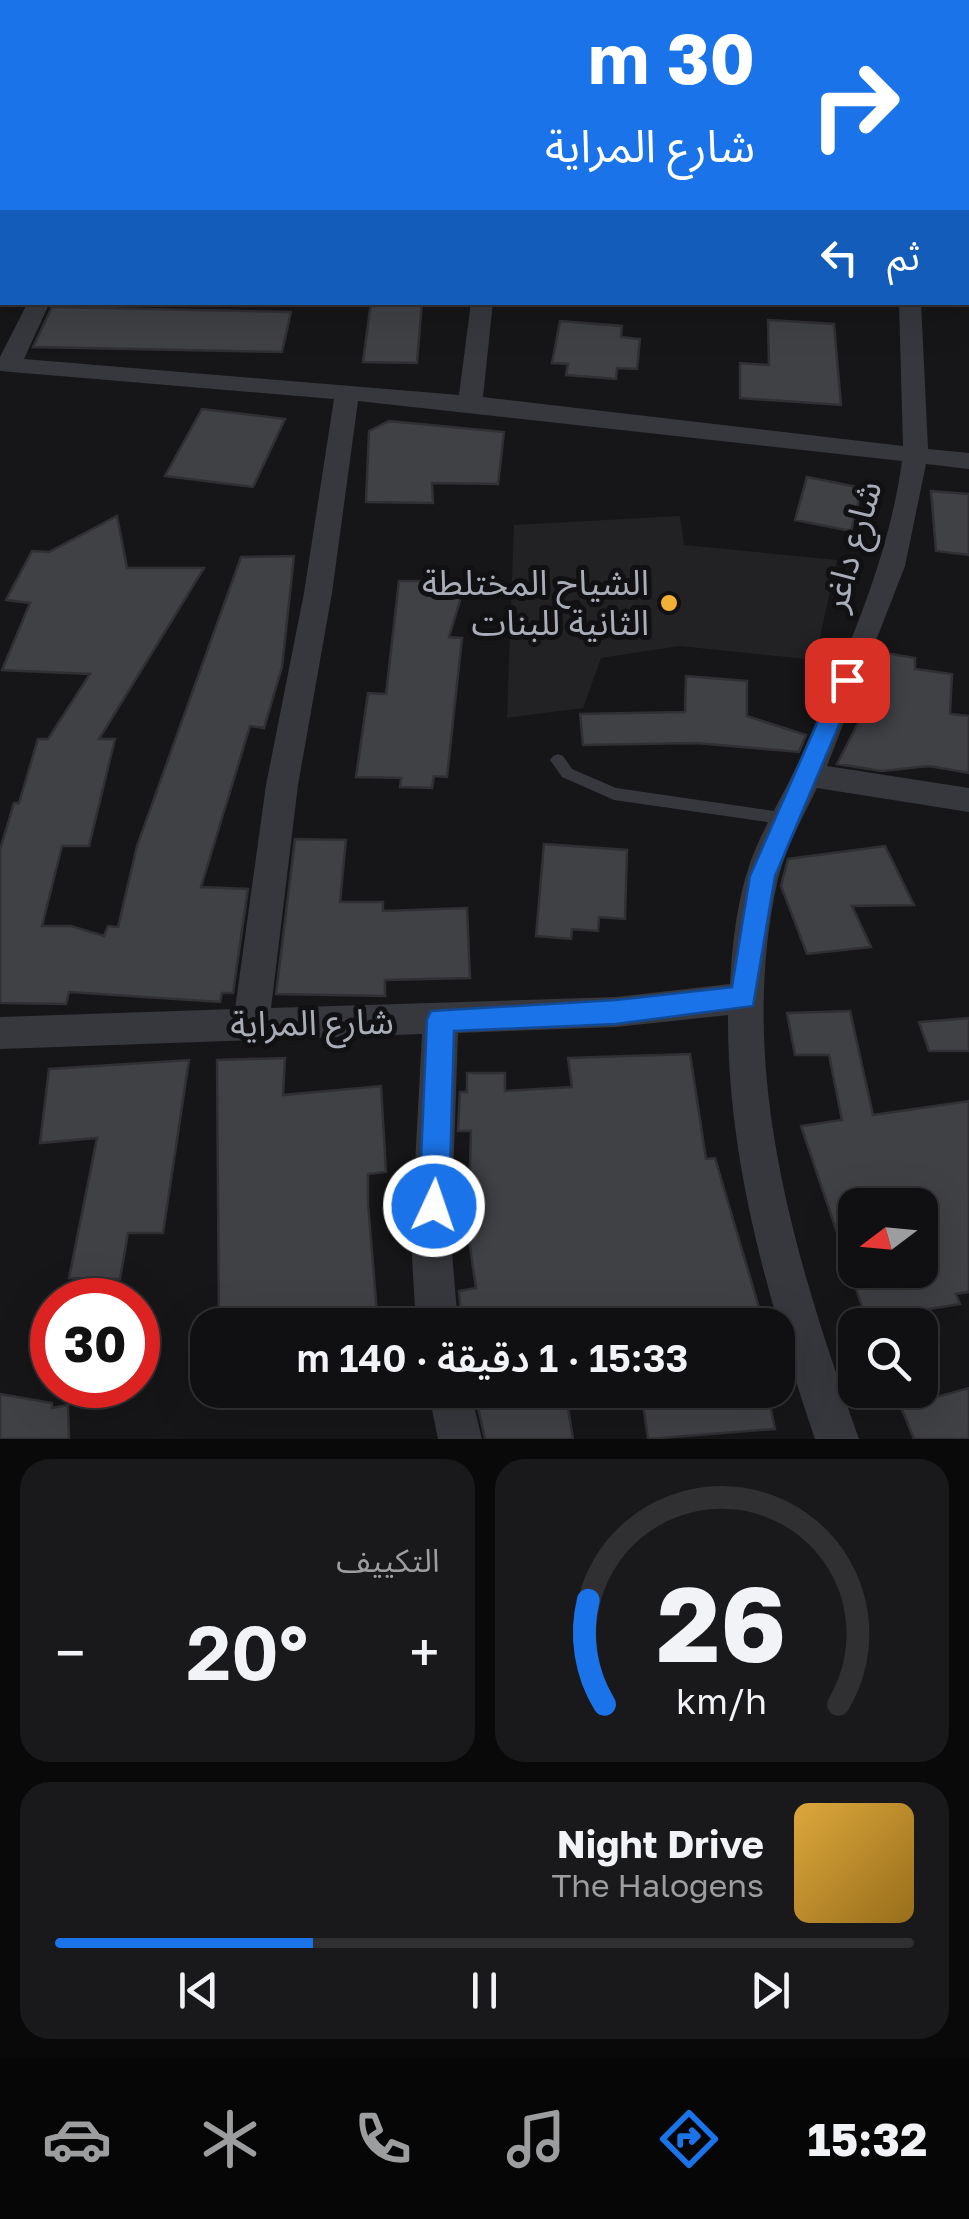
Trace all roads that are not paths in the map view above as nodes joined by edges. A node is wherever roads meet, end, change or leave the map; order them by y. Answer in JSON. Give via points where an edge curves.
{"nodes":[{"id":1,"x":37,"y":305,"type":"edge"},
{"id":2,"x":482,"y":305,"type":"edge"},
{"id":3,"x":910,"y":305,"type":"edge"},
{"id":4,"x":5,"y":365,"type":"edge"},
{"id":5,"x":347,"y":395,"type":"junction"},
{"id":6,"x":470,"y":403,"type":"junction"},
{"id":7,"x":915,"y":453,"type":"junction"},
{"id":8,"x":969,"y":461,"type":"edge"},
{"id":9,"x":558,"y":760,"type":"dead end"},
{"id":10,"x":809,"y":775,"type":"junction"},
{"id":11,"x":969,"y":800,"type":"edge"},
{"id":12,"x":788,"y":819,"type":"junction"},
{"id":13,"x":743,"y":998,"type":"junction"},
{"id":14,"x":441,"y":1020,"type":"junction"},
{"id":15,"x":252,"y":1024,"type":"junction"},
{"id":16,"x":0,"y":1033,"type":"edge"},
{"id":17,"x":437,"y":1308,"type":"edge"},
{"id":18,"x":453,"y":1408,"type":"edge"},
{"id":19,"x":460,"y":1439,"type":"edge"},
{"id":20,"x":837,"y":1439,"type":"edge"}],
"edges":[{"from":1,"to":4,"type":"street"},
{"from":2,"to":6,"type":"street"},
{"from":3,"to":7,"type":"street","name":"شارع داغر"},
{"from":4,"to":5,"type":"street"},
{"from":5,"to":6,"type":"street"},
{"from":5,"to":15,"type":"street","via":[[282,785]]},
{"from":6,"to":7,"type":"street"},
{"from":7,"to":8,"type":"street"},
{"from":7,"to":10,"type":"street","name":"شارع داغر","via":[[884,586]]},
{"from":9,"to":12,"type":"lane","via":[[567,773],[614,794]]},
{"from":10,"to":11,"type":"street"},
{"from":10,"to":12,"type":"street","name":"شارع داغر"},
{"from":12,"to":13,"type":"street","name":"شارع داغر","via":[[763,876]]},
{"from":13,"to":14,"type":"street","name":"شارع المراية"},
{"from":13,"to":20,"type":"street","name":"شارع داغر","via":[[769,1211]]},
{"from":14,"to":15,"type":"street","name":"شارع المراية"},
{"from":14,"to":17,"type":"street","via":[[432,1240]]},
{"from":15,"to":16,"type":"street","name":"شارع المراية"},
{"from":18,"to":19,"type":"street"}]}
